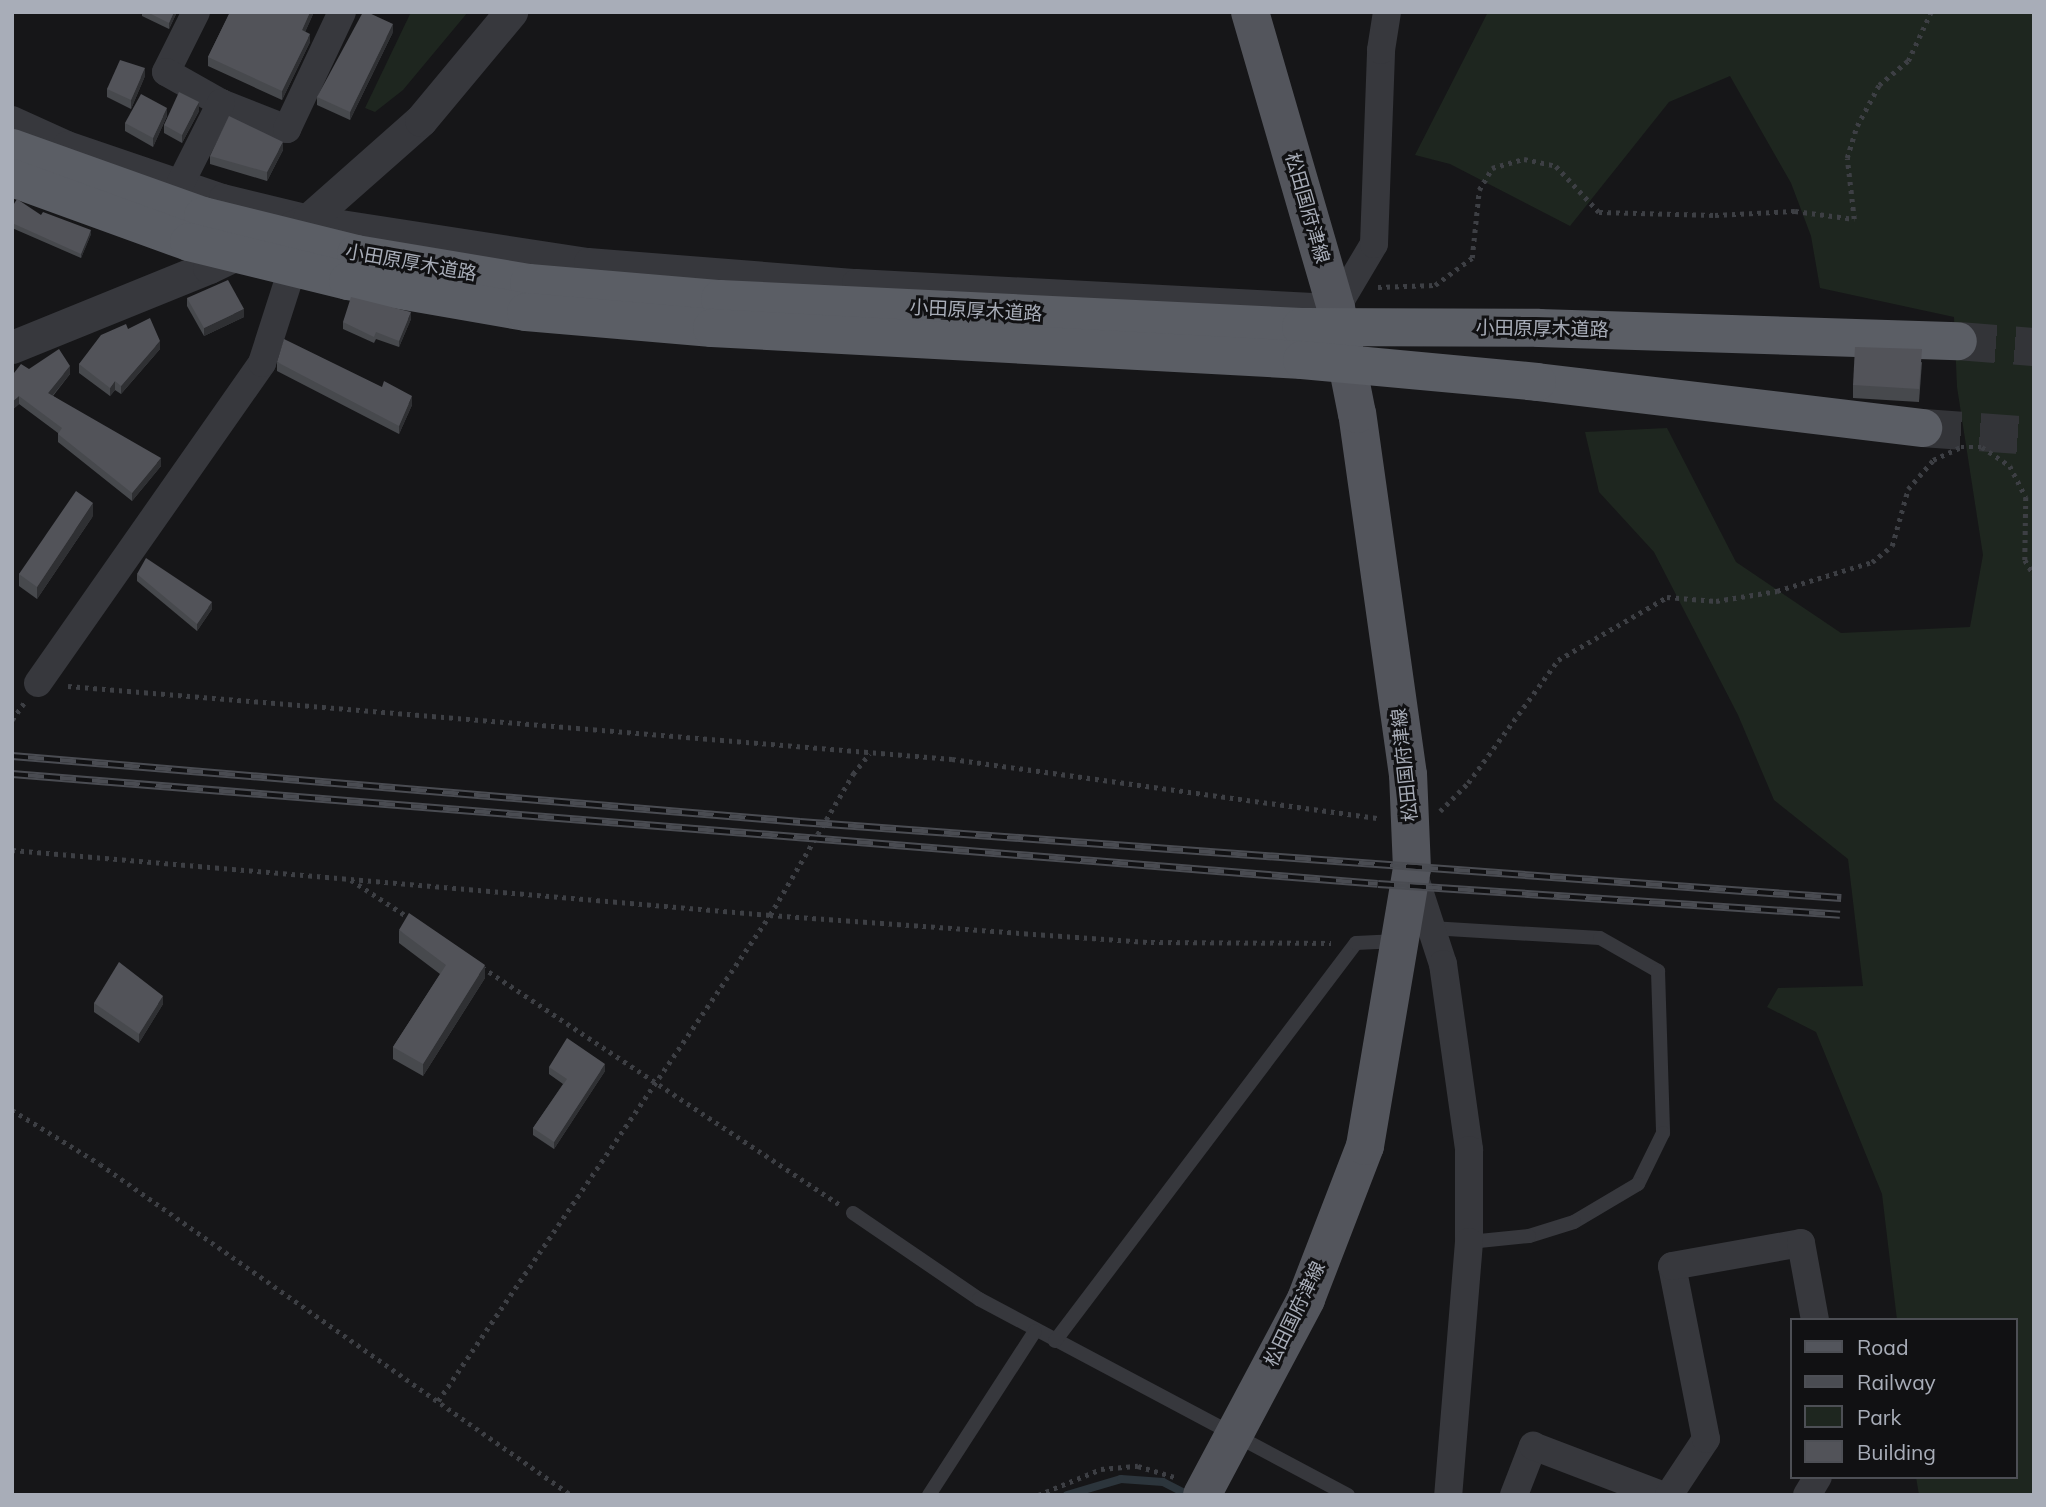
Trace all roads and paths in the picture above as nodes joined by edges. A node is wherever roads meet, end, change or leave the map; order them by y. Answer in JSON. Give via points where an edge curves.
{"nodes":[{"id":1,"x":196,"y":12,"type":"edge"},
{"id":2,"x":342,"y":12,"type":"edge"},
{"id":3,"x":512,"y":12,"type":"edge"},
{"id":4,"x":1250,"y":12,"type":"edge"},
{"id":5,"x":1387,"y":12,"type":"edge"},
{"id":6,"x":1931,"y":12,"type":"edge"},
{"id":7,"x":221,"y":103,"type":"junction"},
{"id":8,"x":12,"y":120,"type":"edge"},
{"id":9,"x":12,"y":148,"type":"edge"},
{"id":10,"x":12,"y":178,"type":"edge"},
{"id":11,"x":180,"y":184,"type":"junction"},
{"id":12,"x":309,"y":219,"type":"junction"},
{"id":13,"x":1336,"y":309,"type":"junction"},
{"id":14,"x":1958,"y":341,"type":"tunnel mouth"},
{"id":15,"x":12,"y":347,"type":"edge"},
{"id":16,"x":1923,"y":428,"type":"tunnel mouth"},
{"id":17,"x":2034,"y":575,"type":"edge"},
{"id":18,"x":38,"y":683,"type":"joint"},
{"id":19,"x":870,"y":753,"type":"junction"},
{"id":20,"x":1412,"y":822,"type":"junction"},
{"id":21,"x":12,"y":850,"type":"edge"},
{"id":22,"x":350,"y":879,"type":"junction"},
{"id":23,"x":770,"y":915,"type":"junction"},
{"id":24,"x":420,"y":926,"type":"edge"},
{"id":25,"x":1415,"y":935,"type":"junction"},
{"id":26,"x":1356,"y":943,"type":"junction"},
{"id":27,"x":478,"y":964,"type":"edge"},
{"id":28,"x":653,"y":1080,"type":"junction"},
{"id":29,"x":12,"y":1111,"type":"edge"},
{"id":30,"x":853,"y":1213,"type":"joint"},
{"id":31,"x":1469,"y":1242,"type":"junction"},
{"id":32,"x":1815,"y":1318,"type":"edge"},
{"id":33,"x":1035,"y":1331,"type":"junction"},
{"id":34,"x":1055,"y":1341,"type":"junction"},
{"id":35,"x":439,"y":1401,"type":"junction"},
{"id":36,"x":1233,"y":1434,"type":"junction"},
{"id":37,"x":1817,"y":1479,"type":"edge"},
{"id":38,"x":1204,"y":1492,"type":"edge"},
{"id":39,"x":571,"y":1495,"type":"edge"},
{"id":40,"x":929,"y":1495,"type":"edge"},
{"id":41,"x":1038,"y":1495,"type":"edge"},
{"id":42,"x":1348,"y":1495,"type":"edge"},
{"id":43,"x":1448,"y":1495,"type":"edge"},
{"id":44,"x":1514,"y":1495,"type":"edge"},
{"id":45,"x":1661,"y":1495,"type":"edge"},
{"id":46,"x":1669,"y":1495,"type":"edge"},
{"id":47,"x":1807,"y":1495,"type":"edge"}],
"edges":[{"from":1,"to":7,"type":"street","via":[[166,72]]},
{"from":2,"to":7,"type":"street","via":[[287,129]]},
{"from":3,"to":12,"type":"street","via":[[421,120]]},
{"from":4,"to":13,"type":"main road","name":"松田国府津線"},
{"from":5,"to":13,"type":"street","via":[[1381,50],[1374,244]]},
{"from":6,"to":13,"type":"path","via":[[1908,61],[1879,85],[1857,126],[1847,158],[1854,219],[1795,211],[1715,215],[1599,212],[1556,166],[1524,159],[1492,168],[1479,190],[1472,258],[1435,285],[1367,288]]},
{"from":7,"to":11,"type":"street"},
{"from":8,"to":11,"type":"street","via":[[67,145]]},
{"from":9,"to":14,"type":"highway","name":"小田原厚木道路","bridge":true,"via":[[202,216],[356,254],[528,283],[720,299],[1301,327],[1539,328]]},
{"from":10,"to":16,"type":"highway","name":"小田原厚木道路","bridge":true,"via":[[189,242],[348,281],[526,312],[725,329],[1301,360],[1537,382]]},
{"from":11,"to":12,"type":"street"},
{"from":12,"to":13,"type":"street","via":[[588,262],[718,274]]},
{"from":12,"to":15,"type":"street","via":[[209,267]]},
{"from":12,"to":18,"type":"street","via":[[262,363]]},
{"from":13,"to":20,"type":"main road","name":"松田国府津線","via":[[1357,414]]},
{"from":17,"to":20,"type":"path","via":[[2025,560],[2026,497],[2010,466],[1982,447],[1961,447],[1933,460],[1908,489],[1892,546],[1872,562],[1777,591],[1716,601],[1667,597],[1558,660],[1468,783],[1428,821]]},
{"from":18,"to":19,"type":"path","via":[[761,740]]},
{"from":19,"to":20,"type":"path","via":[[952,759]]},
{"from":19,"to":23,"type":"path"},
{"from":20,"to":25,"type":"main road","name":"松田国府津線"},
{"from":21,"to":22,"type":"path"},
{"from":22,"to":23,"type":"path"},
{"from":22,"to":24,"type":"path"},
{"from":23,"to":26,"type":"path","via":[[1150,942]]},
{"from":23,"to":28,"type":"path"},
{"from":25,"to":26,"type":"lane"},
{"from":25,"to":31,"type":"street","via":[[1443,964],[1469,1150]]},
{"from":25,"to":31,"type":"lane","via":[[1600,938],[1658,971],[1663,1133],[1639,1184],[1574,1222],[1529,1237]]},
{"from":25,"to":36,"type":"main road","name":"松田国府津線","via":[[1365,1146],[1306,1299]]},
{"from":26,"to":34,"type":"lane"},
{"from":27,"to":28,"type":"path"},
{"from":28,"to":30,"type":"path"},
{"from":28,"to":35,"type":"path"},
{"from":29,"to":35,"type":"path","via":[[100,1164]]},
{"from":30,"to":33,"type":"lane","via":[[979,1299]]},
{"from":31,"to":43,"type":"street"},
{"from":32,"to":46,"type":"street","via":[[1801,1243],[1672,1266],[1706,1439]]},
{"from":33,"to":34,"type":"lane"},
{"from":33,"to":40,"type":"lane"},
{"from":34,"to":36,"type":"lane"},
{"from":35,"to":39,"type":"path"},
{"from":36,"to":38,"type":"main road","name":"松田国府津線"},
{"from":36,"to":42,"type":"lane"},
{"from":37,"to":47,"type":"street"},
{"from":38,"to":41,"type":"path","via":[[1138,1466],[1101,1469]]},
{"from":44,"to":45,"type":"street","via":[[1533,1446]]}]}
